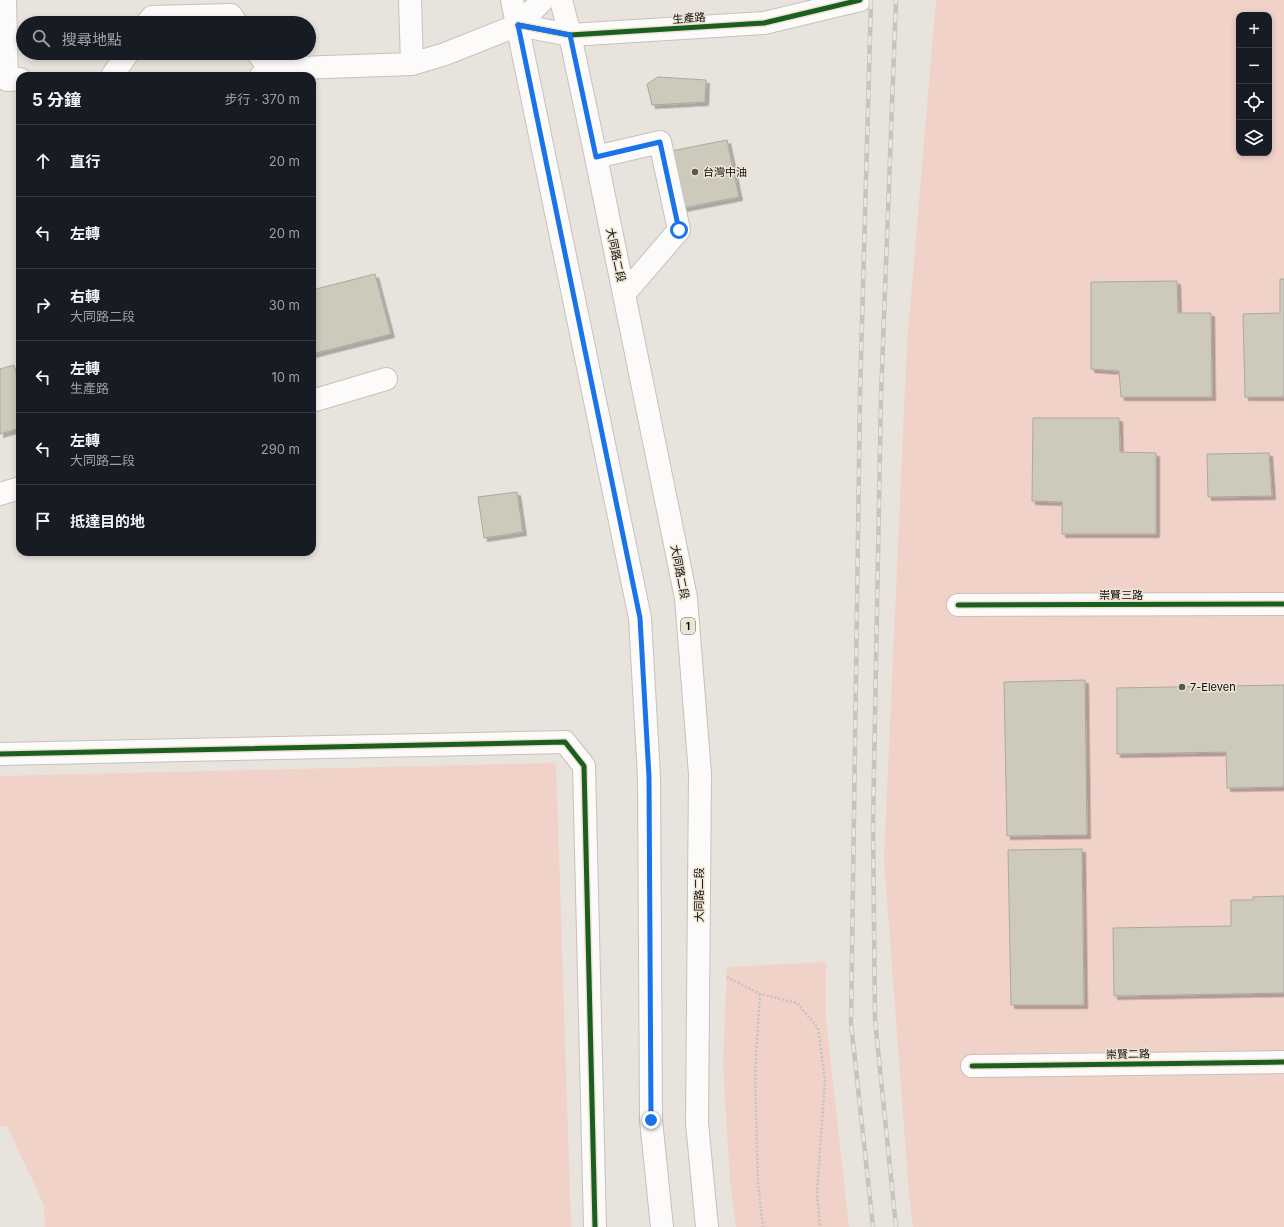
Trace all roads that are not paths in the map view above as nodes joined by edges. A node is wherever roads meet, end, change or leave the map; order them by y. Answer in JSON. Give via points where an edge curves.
{"nodes":[{"id":1,"x":5,"y":0,"type":"edge"},
{"id":2,"x":410,"y":0,"type":"edge"},
{"id":3,"x":512,"y":0,"type":"edge"},
{"id":4,"x":543,"y":0,"type":"edge"},
{"id":5,"x":561,"y":0,"type":"edge"},
{"id":6,"x":860,"y":0,"type":"edge"},
{"id":7,"x":192,"y":16,"type":"edge"},
{"id":8,"x":232,"y":16,"type":"edge"},
{"id":9,"x":518,"y":25,"type":"junction"},
{"id":10,"x":570,"y":35,"type":"junction"},
{"id":11,"x":123,"y":60,"type":"edge"},
{"id":12,"x":412,"y":64,"type":"junction"},
{"id":13,"x":262,"y":66,"type":"edge"},
{"id":14,"x":116,"y":72,"type":"edge"},
{"id":15,"x":16,"y":79,"type":"edge"},
{"id":16,"x":596,"y":157,"type":"junction"},
{"id":17,"x":624,"y":294,"type":"junction"},
{"id":18,"x":386,"y":379,"type":"dead end"},
{"id":19,"x":316,"y":400,"type":"edge"},
{"id":20,"x":16,"y":489,"type":"edge"},
{"id":21,"x":0,"y":494,"type":"edge"},
{"id":22,"x":1284,"y":604,"type":"edge"},
{"id":23,"x":958,"y":605,"type":"dead end"},
{"id":24,"x":0,"y":754,"type":"edge"},
{"id":25,"x":1284,"y":1062,"type":"edge"},
{"id":26,"x":972,"y":1066,"type":"dead end"},
{"id":27,"x":595,"y":1227,"type":"edge"},
{"id":28,"x":662,"y":1227,"type":"edge"},
{"id":29,"x":707,"y":1227,"type":"edge"}],
"edges":[{"from":1,"to":15,"type":"main road","via":[[7,80]]},
{"from":2,"to":12,"type":"main road"},
{"from":3,"to":9,"type":"main road"},
{"from":4,"to":9,"type":"main road"},
{"from":5,"to":10,"type":"main road","name":"大同路二段","number":"1"},
{"from":6,"to":10,"type":"main road","name":"生產路","via":[[764,23]]},
{"from":7,"to":8,"type":"main road"},
{"from":9,"to":10,"type":"main road","name":"生產路"},
{"from":9,"to":12,"type":"main road","via":[[445,54]]},
{"from":9,"to":28,"type":"main road","via":[[640,618],[649,777],[651,1120]]},
{"from":10,"to":16,"type":"main road","name":"大同路二段","number":"1"},
{"from":11,"to":14,"type":"main road"},
{"from":12,"to":13,"type":"main road"},
{"from":16,"to":17,"type":"main road","name":"大同路二段","number":"1"},
{"from":16,"to":17,"type":"main road","via":[[660,142],[679,230]]},
{"from":17,"to":29,"type":"main road","name":"大同路二段","number":"1","via":[[686,606],[700,774],[698,1122]]},
{"from":18,"to":19,"type":"main road"},
{"from":20,"to":21,"type":"main road"},
{"from":22,"to":23,"type":"main road","name":"崇賢三路"},
{"from":24,"to":27,"type":"main road","via":[[565,742],[584,766]]},
{"from":25,"to":26,"type":"main road","name":"崇賢二路"}]}
